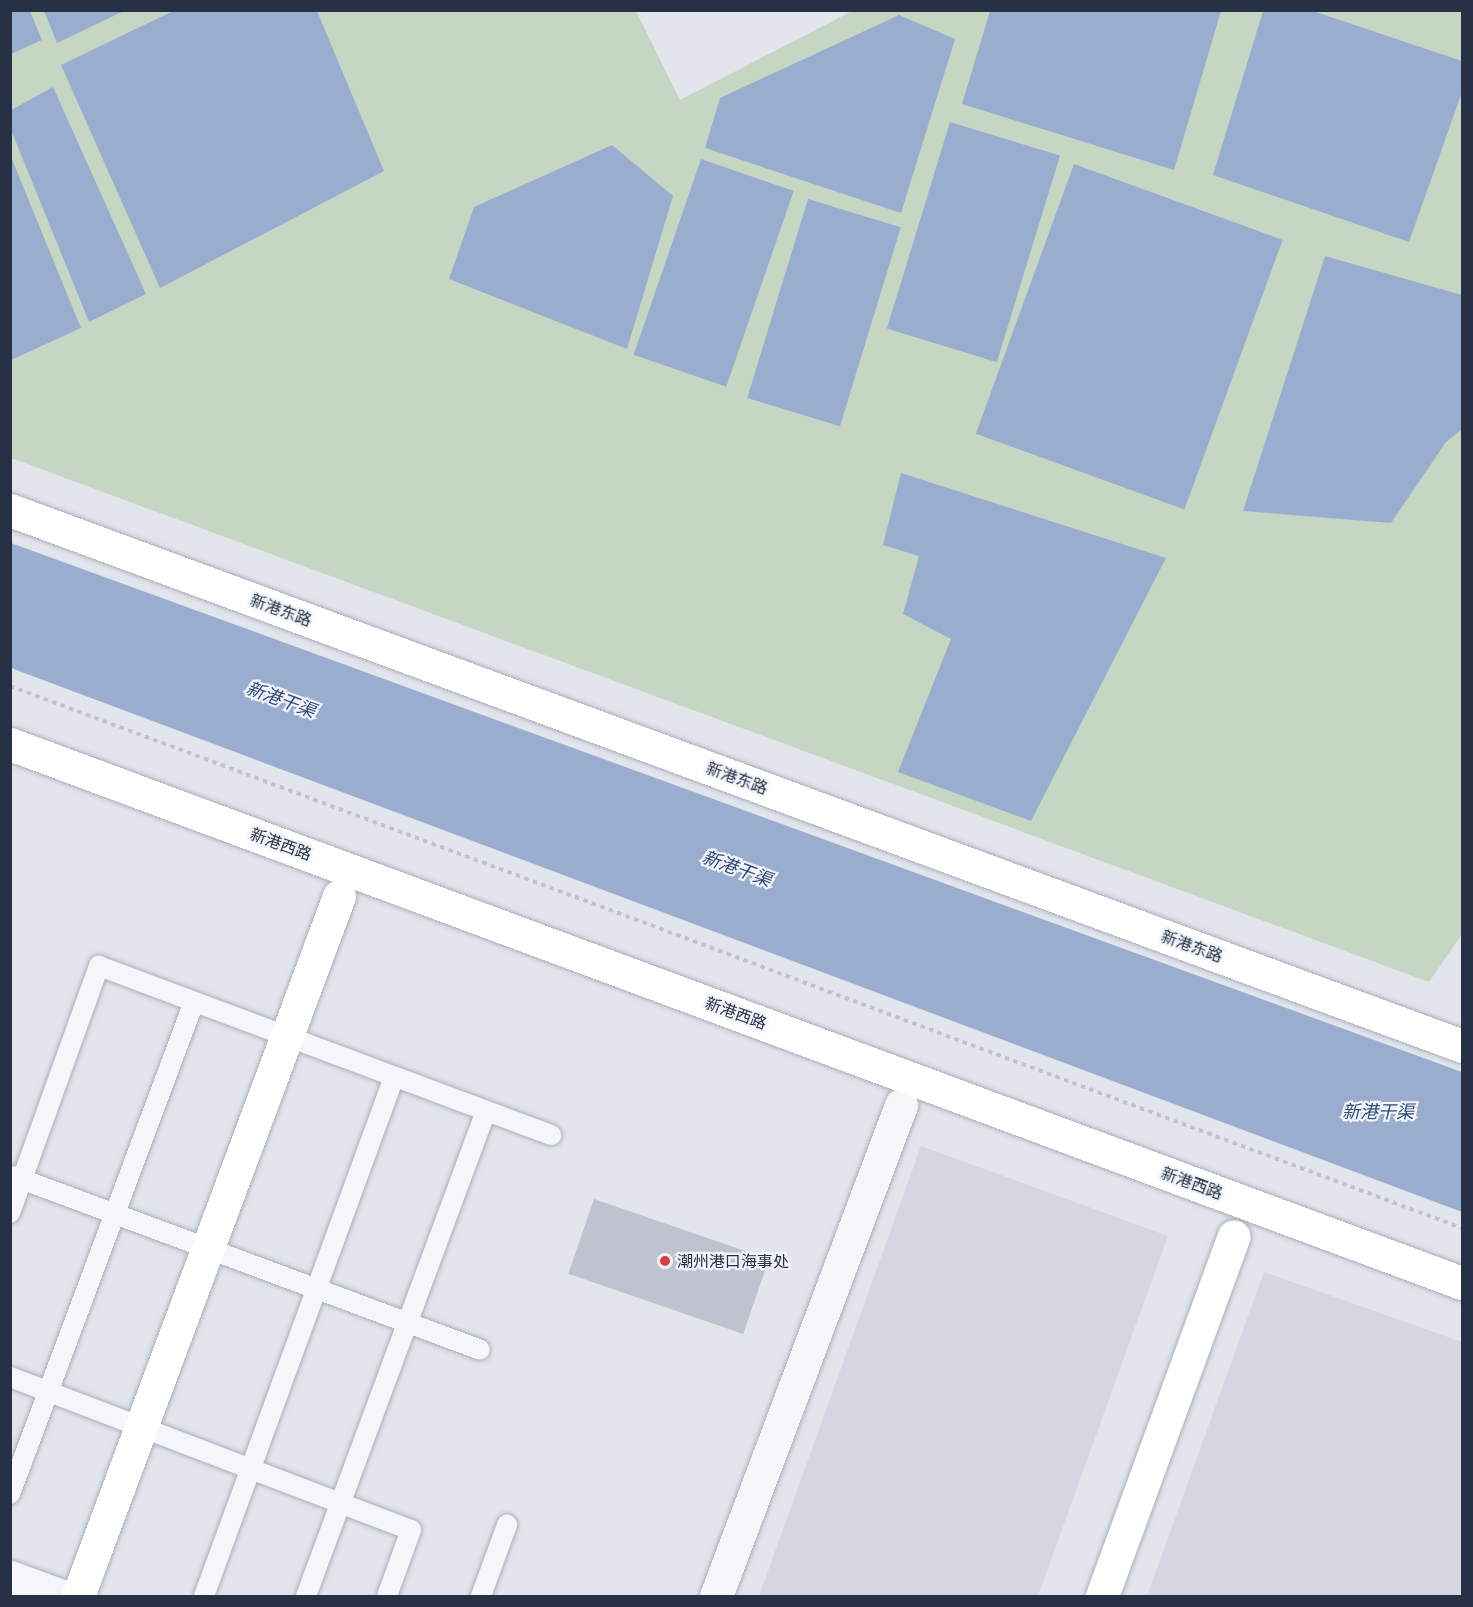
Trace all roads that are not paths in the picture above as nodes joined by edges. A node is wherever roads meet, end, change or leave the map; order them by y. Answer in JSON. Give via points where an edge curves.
{"nodes":[{"id":1,"x":10,"y":510,"type":"edge"},
{"id":2,"x":10,"y":744,"type":"edge"},
{"id":3,"x":339,"y":896,"type":"dead end"},
{"id":4,"x":194,"y":1002,"type":"junction"},
{"id":5,"x":287,"y":1037,"type":"junction"},
{"id":6,"x":1462,"y":1046,"type":"edge"},
{"id":7,"x":394,"y":1077,"type":"junction"},
{"id":8,"x":901,"y":1105,"type":"dead end"},
{"id":9,"x":486,"y":1111,"type":"junction"},
{"id":10,"x":551,"y":1136,"type":"dead end"},
{"id":11,"x":17,"y":1177,"type":"edge"},
{"id":12,"x":10,"y":1213,"type":"edge"},
{"id":13,"x":117,"y":1215,"type":"junction"},
{"id":14,"x":1234,"y":1236,"type":"dead end"},
{"id":15,"x":208,"y":1249,"type":"junction"},
{"id":16,"x":1462,"y":1283,"type":"edge"},
{"id":17,"x":316,"y":1289,"type":"junction"},
{"id":18,"x":408,"y":1323,"type":"junction"},
{"id":19,"x":480,"y":1350,"type":"dead end"},
{"id":20,"x":10,"y":1377,"type":"edge"},
{"id":21,"x":50,"y":1392,"type":"junction"},
{"id":22,"x":142,"y":1426,"type":"junction"},
{"id":23,"x":252,"y":1468,"type":"junction"},
{"id":24,"x":10,"y":1494,"type":"edge"},
{"id":25,"x":342,"y":1502,"type":"junction"},
{"id":26,"x":507,"y":1525,"type":"dead end"},
{"id":27,"x":10,"y":1577,"type":"edge"},
{"id":28,"x":62,"y":1596,"type":"edge"},
{"id":29,"x":78,"y":1596,"type":"edge"},
{"id":30,"x":204,"y":1596,"type":"edge"},
{"id":31,"x":306,"y":1596,"type":"edge"},
{"id":32,"x":387,"y":1596,"type":"edge"},
{"id":33,"x":481,"y":1596,"type":"edge"},
{"id":34,"x":716,"y":1596,"type":"edge"},
{"id":35,"x":1102,"y":1596,"type":"edge"}],
"edges":[{"from":1,"to":6,"type":"main road","name":"新港东路"},
{"from":2,"to":16,"type":"main road","name":"新港西路"},
{"from":3,"to":5,"type":"main road"},
{"from":4,"to":5,"type":"lane"},
{"from":4,"to":11,"type":"lane","via":[[99,966]]},
{"from":4,"to":13,"type":"lane"},
{"from":5,"to":7,"type":"lane"},
{"from":5,"to":15,"type":"main road"},
{"from":7,"to":9,"type":"lane"},
{"from":7,"to":17,"type":"lane"},
{"from":8,"to":34,"type":"street"},
{"from":9,"to":10,"type":"lane"},
{"from":9,"to":18,"type":"lane"},
{"from":11,"to":12,"type":"lane"},
{"from":11,"to":13,"type":"lane"},
{"from":13,"to":15,"type":"lane"},
{"from":13,"to":21,"type":"lane"},
{"from":14,"to":35,"type":"main road"},
{"from":15,"to":17,"type":"lane"},
{"from":15,"to":22,"type":"main road"},
{"from":17,"to":18,"type":"lane"},
{"from":17,"to":23,"type":"lane"},
{"from":18,"to":19,"type":"lane"},
{"from":18,"to":25,"type":"lane"},
{"from":20,"to":21,"type":"lane"},
{"from":21,"to":22,"type":"lane"},
{"from":21,"to":24,"type":"lane"},
{"from":22,"to":23,"type":"lane"},
{"from":22,"to":29,"type":"main road"},
{"from":23,"to":25,"type":"lane"},
{"from":23,"to":30,"type":"lane"},
{"from":25,"to":31,"type":"lane"},
{"from":25,"to":32,"type":"lane","via":[[411,1530]]},
{"from":26,"to":33,"type":"lane"},
{"from":27,"to":28,"type":"street"}]}
